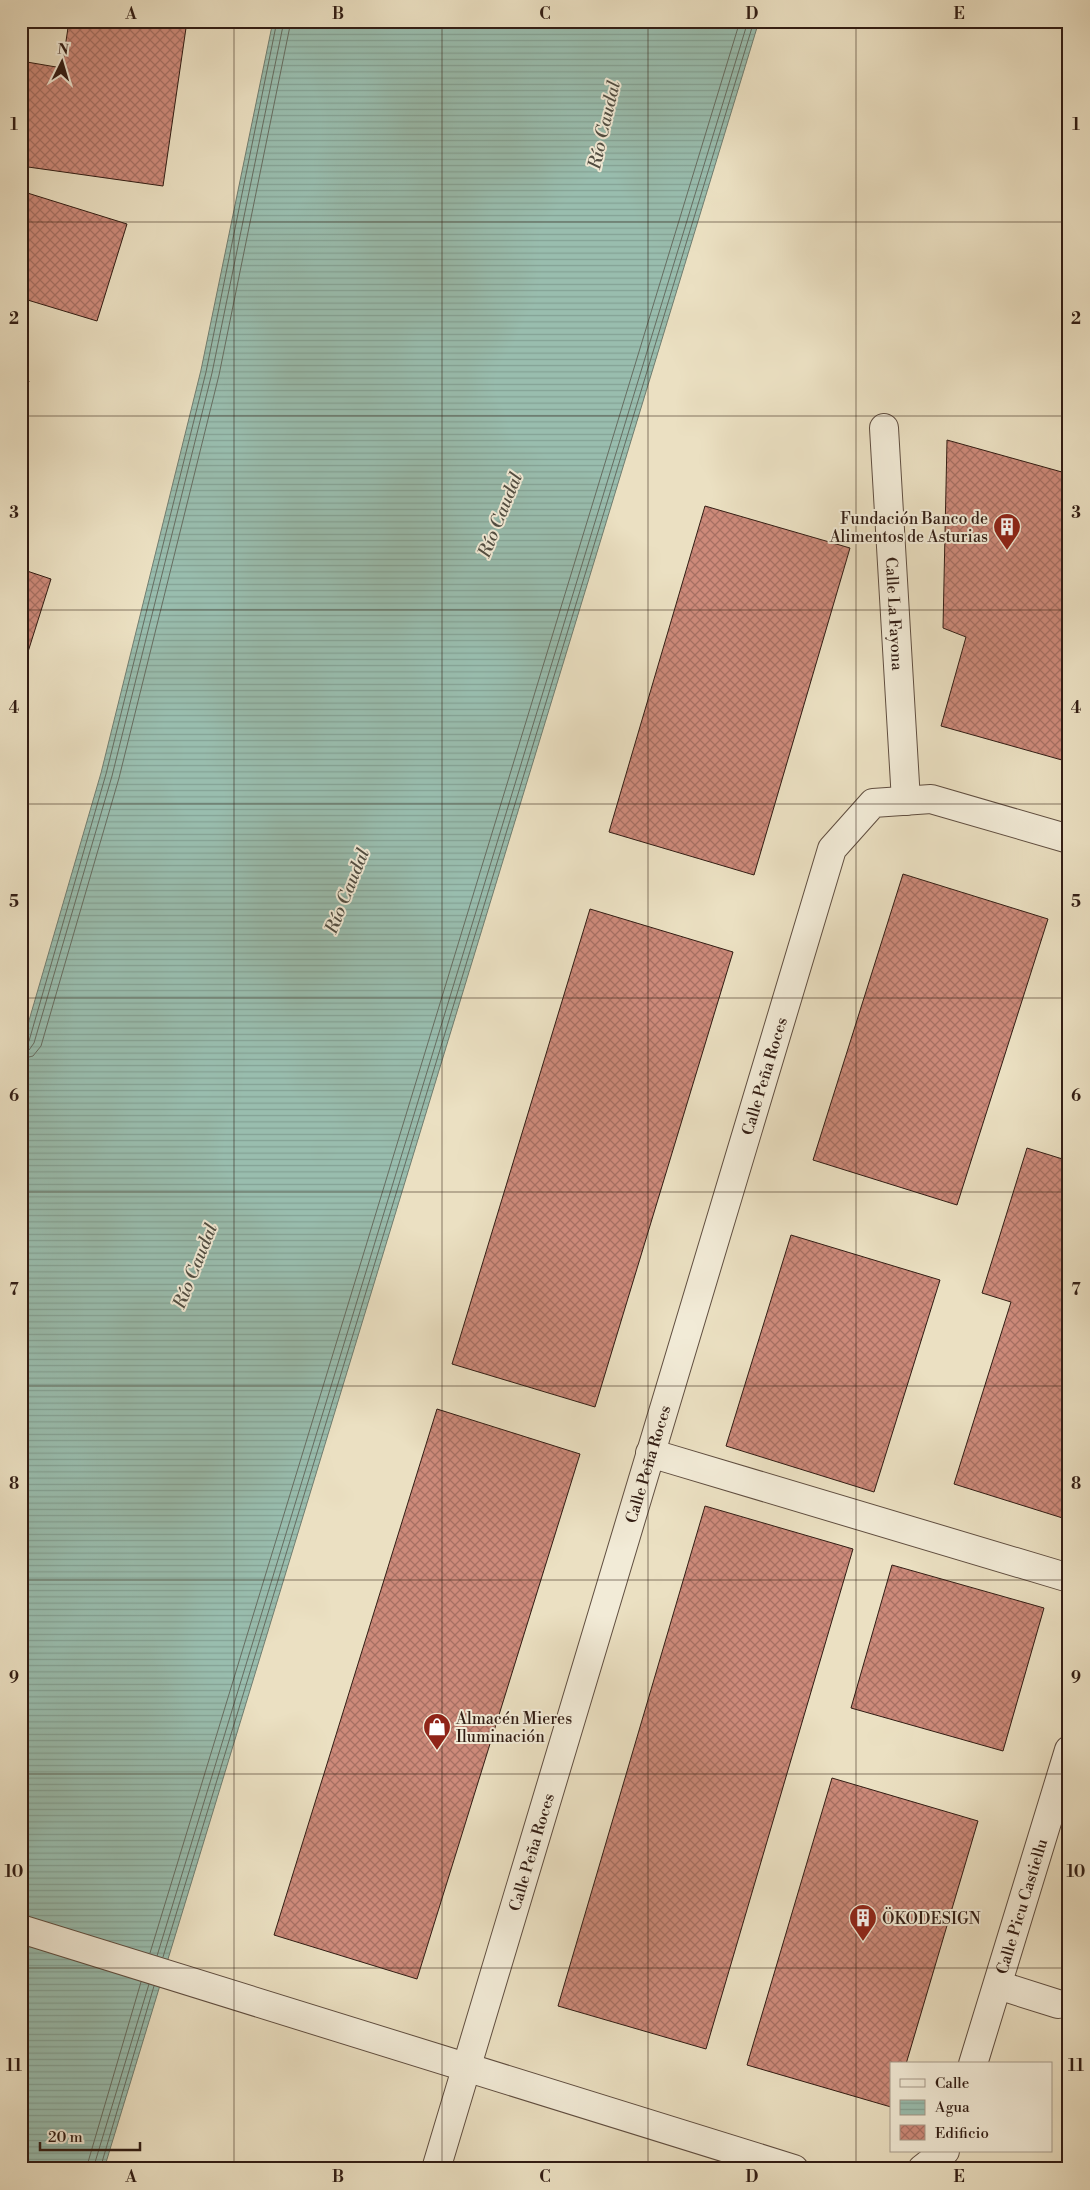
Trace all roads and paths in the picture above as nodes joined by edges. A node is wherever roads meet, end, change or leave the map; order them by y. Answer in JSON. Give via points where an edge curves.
{"nodes":[{"id":1,"x":884,"y":428,"type":"dead end"},
{"id":2,"x":906,"y":800,"type":"junction"},
{"id":3,"x":1069,"y":839,"type":"edge"},
{"id":4,"x":650,"y":1453,"type":"junction"},
{"id":5,"x":1069,"y":1578,"type":"edge"},
{"id":6,"x":1069,"y":1750,"type":"edge"},
{"id":7,"x":21,"y":1929,"type":"edge"},
{"id":8,"x":998,"y":1985,"type":"junction"},
{"id":9,"x":1058,"y":2004,"type":"dead end"},
{"id":10,"x":974,"y":2062,"type":"edge"},
{"id":11,"x":466,"y":2066,"type":"junction"},
{"id":12,"x":944,"y":2152,"type":"edge"},
{"id":13,"x":436,"y":2169,"type":"edge"},
{"id":14,"x":794,"y":2169,"type":"edge"},
{"id":15,"x":922,"y":2169,"type":"edge"}],
"edges":[{"from":1,"to":2,"type":"lane","name":"Calle La Fayona"},
{"from":2,"to":3,"type":"lane","name":"Calle Peña Roces","via":[[931,799]]},
{"from":2,"to":4,"type":"lane","name":"Calle Peña Roces","via":[[873,803],[832,849]]},
{"from":4,"to":5,"type":"lane"},
{"from":4,"to":11,"type":"lane","name":"Calle Peña Roces"},
{"from":6,"to":8,"type":"lane","name":"Calle Picu Castiellu"},
{"from":7,"to":11,"type":"lane"},
{"from":8,"to":9,"type":"lane"},
{"from":8,"to":10,"type":"lane","name":"Calle Picu Castiellu"},
{"from":11,"to":13,"type":"lane","name":"Calle Peña Roces"},
{"from":11,"to":14,"type":"lane"},
{"from":12,"to":15,"type":"lane"}]}
